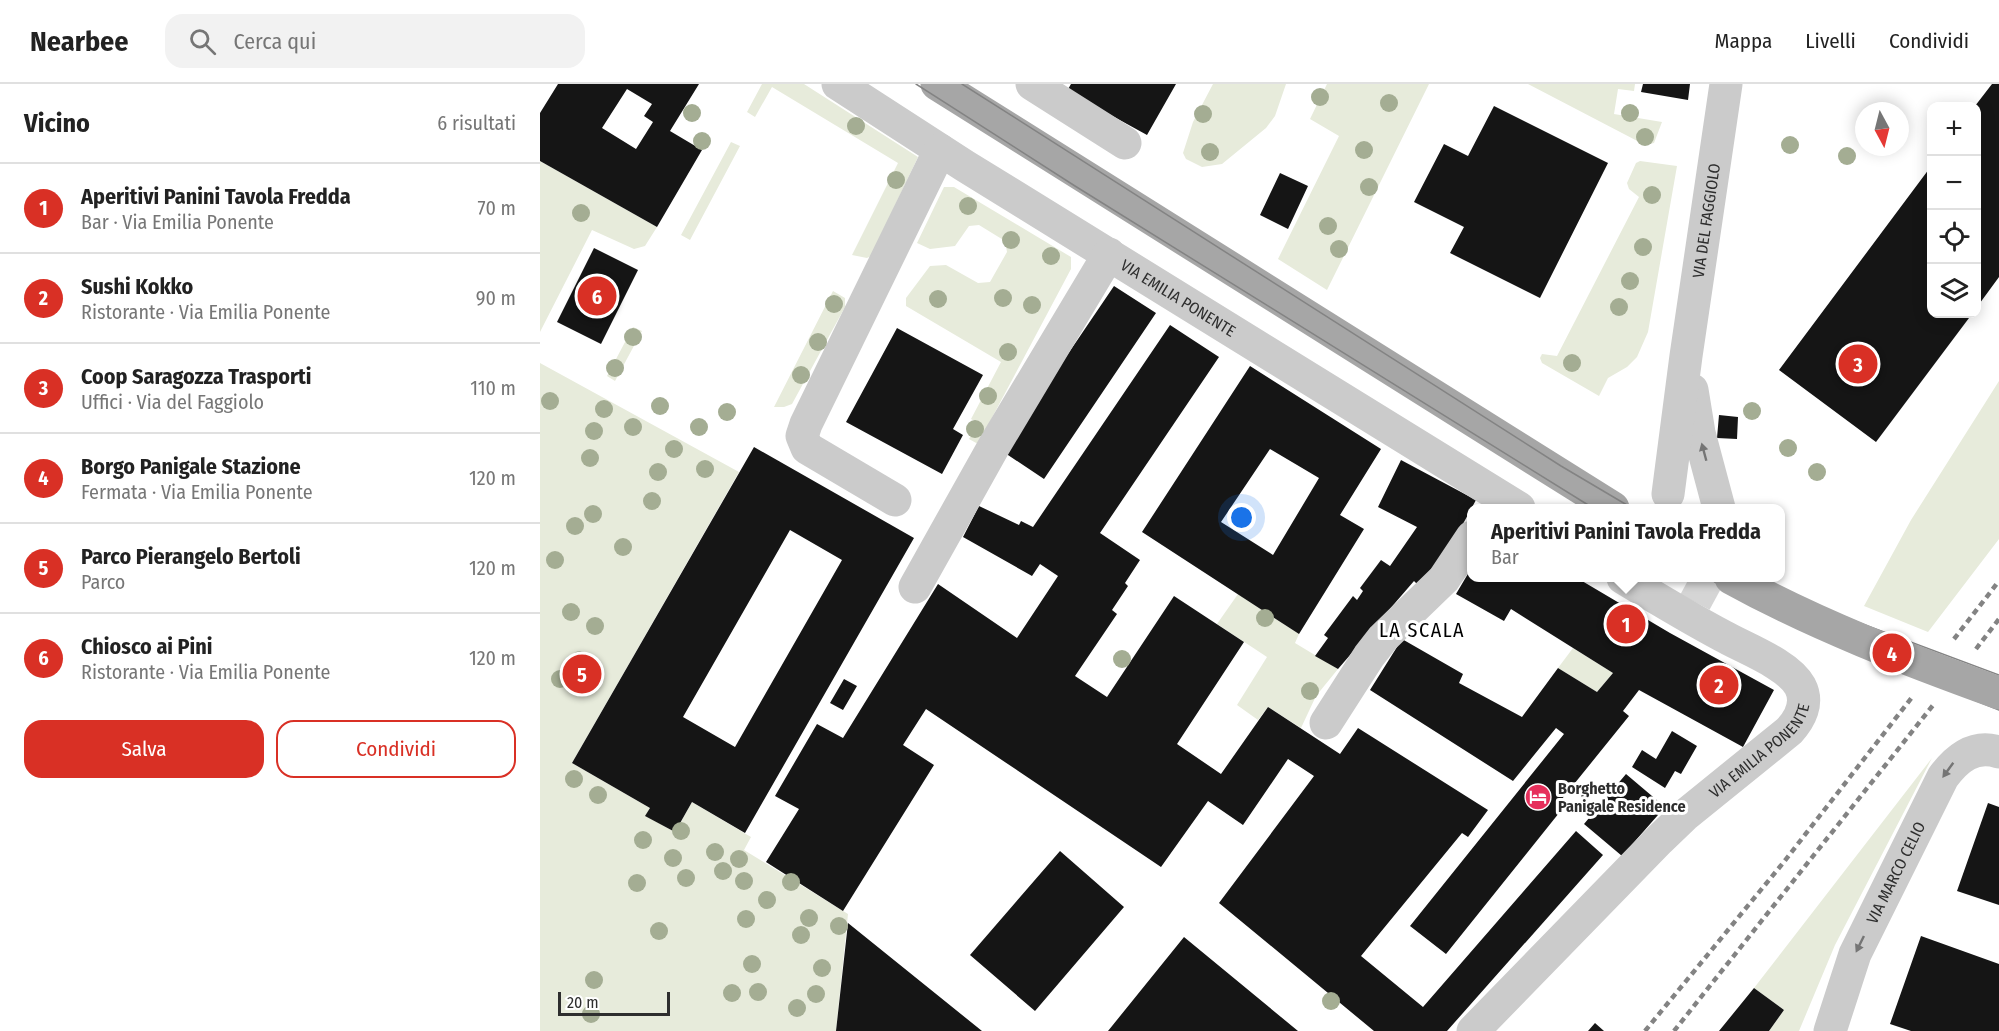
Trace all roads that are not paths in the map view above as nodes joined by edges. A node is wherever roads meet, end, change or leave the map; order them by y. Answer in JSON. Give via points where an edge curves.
{"nodes":[{"id":1,"x":838,"y":84,"type":"edge"},
{"id":2,"x":937,"y":84,"type":"edge"},
{"id":3,"x":1032,"y":84,"type":"edge"},
{"id":4,"x":1726,"y":84,"type":"edge"},
{"id":5,"x":1125,"y":143,"type":"dead end"},
{"id":6,"x":940,"y":150,"type":"junction"},
{"id":7,"x":1109,"y":254,"type":"junction"},
{"id":8,"x":1686,"y":356,"type":"junction"},
{"id":9,"x":1668,"y":494,"type":"dead end"},
{"id":10,"x":895,"y":500,"type":"dead end"},
{"id":11,"x":1502,"y":504,"type":"edge"},
{"id":12,"x":1606,"y":504,"type":"edge"},
{"id":13,"x":1718,"y":504,"type":"edge"},
{"id":14,"x":1467,"y":544,"type":"edge"},
{"id":15,"x":1634,"y":582,"type":"edge"},
{"id":16,"x":1739,"y":582,"type":"edge"},
{"id":17,"x":915,"y":587,"type":"dead end"},
{"id":18,"x":1999,"y":693,"type":"edge"},
{"id":19,"x":1326,"y":723,"type":"dead end"},
{"id":20,"x":1999,"y":752,"type":"edge"},
{"id":21,"x":1473,"y":1031,"type":"edge"},
{"id":22,"x":1830,"y":1031,"type":"edge"}],
"edges":[{"from":1,"to":6,"type":"street","name":"VIA EMILIA PONENTE"},
{"from":2,"to":12,"type":"main road"},
{"from":3,"to":5,"type":"street"},
{"from":4,"to":8,"type":"street","name":"VIA DEL FAGGIOLO"},
{"from":6,"to":7,"type":"street","name":"VIA EMILIA PONENTE"},
{"from":6,"to":10,"type":"street","via":[[802,436],[807,448]]},
{"from":7,"to":11,"type":"street","name":"VIA EMILIA PONENTE"},
{"from":7,"to":17,"type":"street"},
{"from":8,"to":9,"type":"street","name":"VIA DEL FAGGIOLO"},
{"from":13,"to":8,"type":"street","name":"VIA DEL FAGGIOLO","one_way":true,"via":[[1699,433]]},
{"from":14,"to":19,"type":"street","via":[[1444,579],[1383,638]]},
{"from":15,"to":21,"type":"street","name":"VIA EMILIA PONENTE","via":[[1690,608],[1794,677],[1804,696],[1799,720],[1684,816]]},
{"from":16,"to":18,"type":"main road","bridge":true,"via":[[1892,653]]},
{"from":20,"to":22,"type":"street","name":"VIA MARCO CELIO","one_way":true,"via":[[1970,752],[1953,762],[1943,777],[1855,954]]}]}
